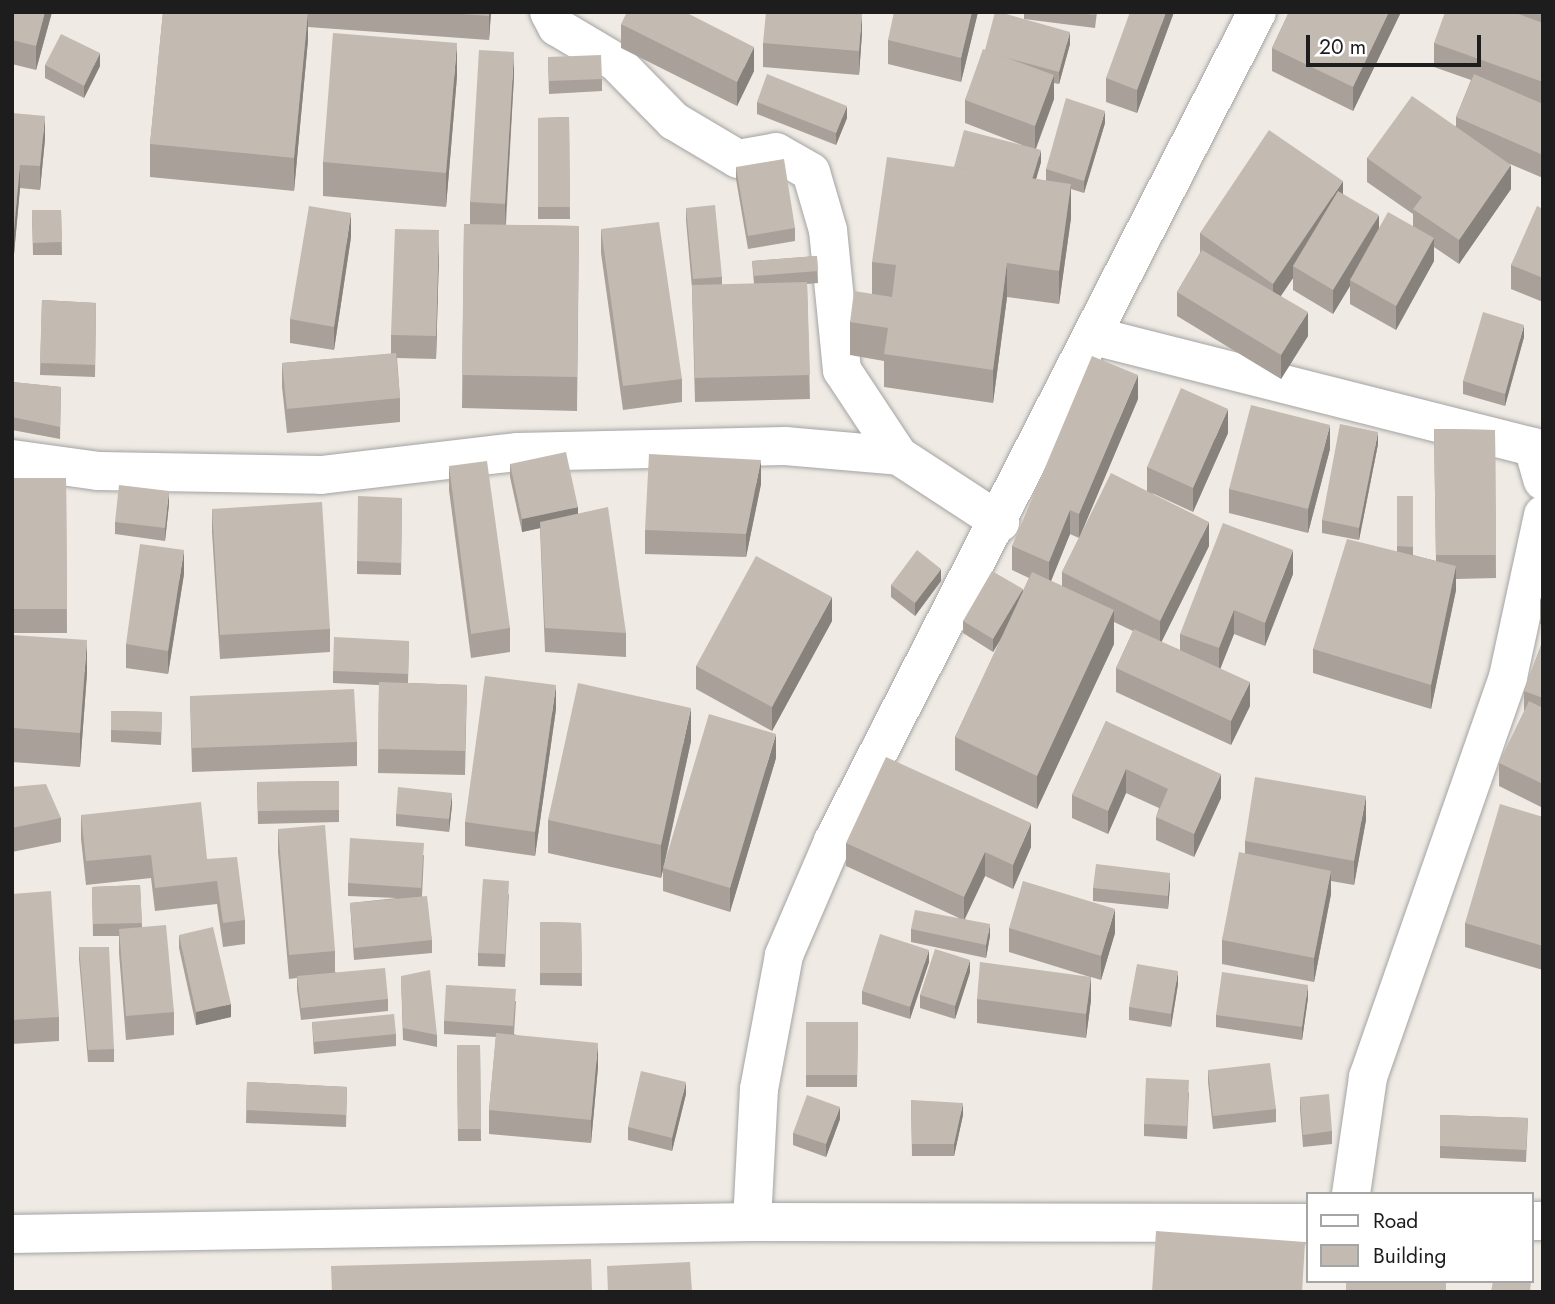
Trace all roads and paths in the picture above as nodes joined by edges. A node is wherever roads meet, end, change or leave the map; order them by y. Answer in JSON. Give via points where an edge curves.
{"nodes":[{"id":1,"x":549,"y":12,"type":"edge"},
{"id":2,"x":1258,"y":12,"type":"edge"},
{"id":3,"x":1094,"y":336,"type":"junction"},
{"id":4,"x":899,"y":456,"type":"junction"},
{"id":5,"x":12,"y":459,"type":"edge"},
{"id":6,"x":1543,"y":481,"type":"edge"},
{"id":7,"x":1543,"y":515,"type":"edge"},
{"id":8,"x":1000,"y":522,"type":"junction"},
{"id":9,"x":1351,"y":1192,"type":"edge"},
{"id":10,"x":752,"y":1222,"type":"junction"},
{"id":11,"x":1306,"y":1223,"type":"edge"},
{"id":12,"x":12,"y":1234,"type":"edge"}],
"edges":[{"from":1,"to":4,"type":"street","via":[[557,27],[617,62],[674,121],[738,159],[776,152],[811,172],[828,230],[842,370]]},
{"from":2,"to":3,"type":"street"},
{"from":3,"to":6,"type":"street","via":[[1533,447]]},
{"from":3,"to":8,"type":"street"},
{"from":4,"to":5,"type":"street","via":[[785,446],[517,452],[321,475],[99,471]]},
{"from":4,"to":8,"type":"street"},
{"from":7,"to":9,"type":"street","via":[[1508,677],[1368,1077]]},
{"from":8,"to":10,"type":"street","via":[[833,841],[784,955],[759,1089]]},
{"from":10,"to":11,"type":"street"},
{"from":10,"to":12,"type":"street"}]}
